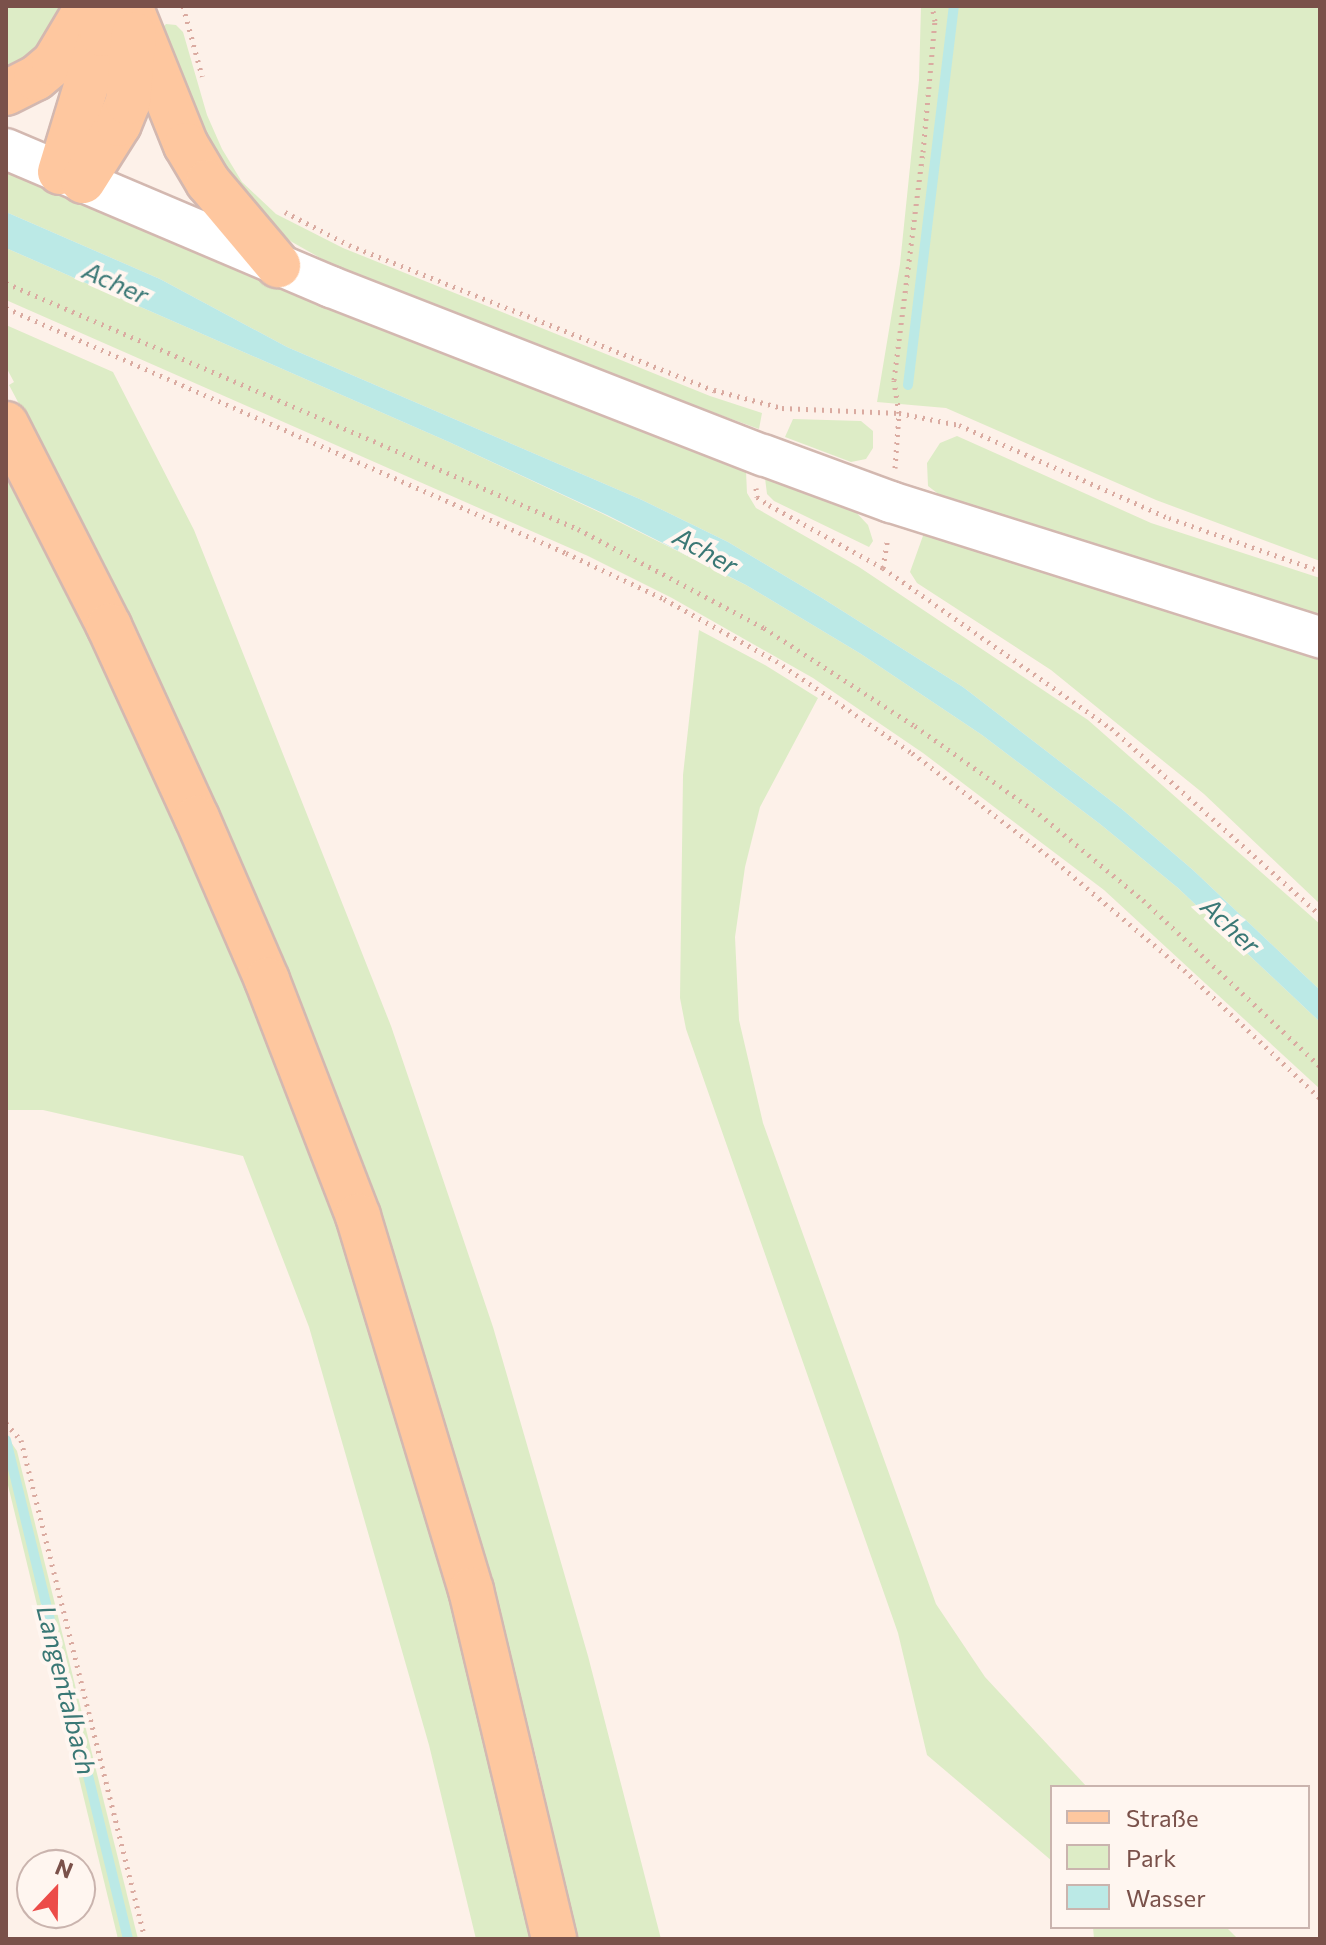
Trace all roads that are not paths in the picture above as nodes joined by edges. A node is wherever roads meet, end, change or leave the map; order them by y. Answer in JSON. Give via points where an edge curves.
{"nodes":[{"id":1,"x":88,"y":6,"type":"edge"},
{"id":2,"x":122,"y":10,"type":"edge"},
{"id":3,"x":6,"y":93,"type":"edge"},
{"id":4,"x":6,"y":149,"type":"edge"},
{"id":5,"x":71,"y":177,"type":"junction"},
{"id":6,"x":278,"y":265,"type":"junction"},
{"id":7,"x":6,"y":424,"type":"edge"},
{"id":8,"x":1320,"y":637,"type":"edge"},
{"id":9,"x":554,"y":1939,"type":"edge"}],
"edges":[{"from":1,"to":3,"type":"main road","via":[[54,63]]},
{"from":2,"to":5,"type":"main road","via":[[102,34]]},
{"from":2,"to":6,"type":"main road","via":[[208,182]]},
{"from":4,"to":5,"type":"street"},
{"from":5,"to":6,"type":"street"},
{"from":6,"to":8,"type":"street","via":[[891,502]]},
{"from":7,"to":9,"type":"main road","via":[[109,626],[197,818],[267,980],[358,1216],[471,1590]]}]}
